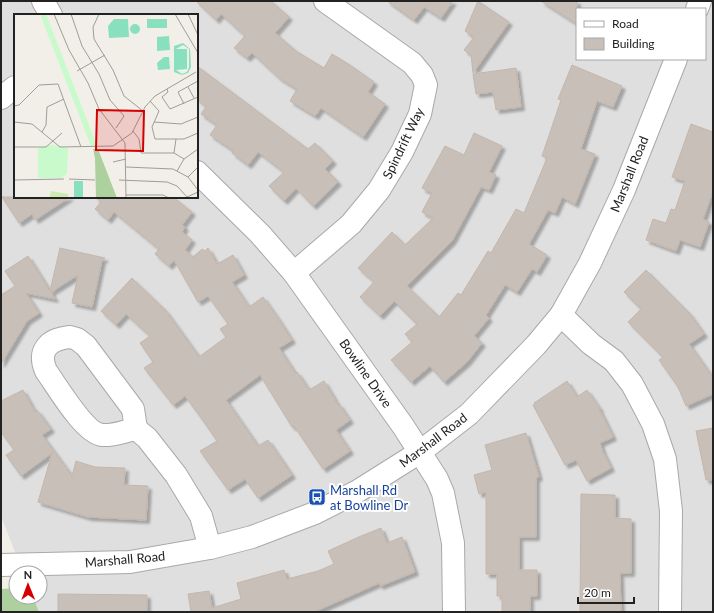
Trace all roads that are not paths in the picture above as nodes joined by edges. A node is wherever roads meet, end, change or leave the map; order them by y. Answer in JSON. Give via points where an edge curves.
{"nodes":[{"id":1,"x":42,"y":1,"type":"edge"},
{"id":2,"x":324,"y":1,"type":"edge"},
{"id":3,"x":50,"y":14,"type":"edge"},
{"id":4,"x":676,"y":60,"type":"edge"},
{"id":5,"x":14,"y":88,"type":"edge"},
{"id":6,"x":1,"y":98,"type":"edge"},
{"id":7,"x":198,"y":173,"type":"edge"},
{"id":8,"x":294,"y":273,"type":"junction"},
{"id":9,"x":561,"y":315,"type":"junction"},
{"id":10,"x":136,"y":429,"type":"junction"},
{"id":11,"x":420,"y":452,"type":"junction"},
{"id":12,"x":210,"y":548,"type":"junction"},
{"id":13,"x":1,"y":565,"type":"edge"},
{"id":14,"x":454,"y":612,"type":"edge"},
{"id":15,"x":670,"y":612,"type":"edge"}],
"edges":[{"from":1,"to":3,"type":"street"},
{"from":2,"to":8,"type":"street","name":"Spindrift Way","via":[[412,63],[426,85],[420,114],[402,152],[379,190],[351,224]]},
{"from":4,"to":9,"type":"street","name":"Marshall Road","via":[[624,190],[590,263]]},
{"from":5,"to":6,"type":"street"},
{"from":7,"to":8,"type":"street","name":"Bowline Drive","via":[[260,234]]},
{"from":8,"to":11,"type":"street","name":"Bowline Drive"},
{"from":9,"to":11,"type":"street","name":"Marshall Road","via":[[536,345],[469,414]]},
{"from":9,"to":15,"type":"street","via":[[591,344],[614,361],[632,384],[653,424],[665,459],[671,511]]},
{"from":10,"to":10,"type":"street","via":[[100,435],[84,424],[46,371],[43,356],[52,341],[60,338],[77,339],[86,346],[133,409]]},
{"from":10,"to":12,"type":"street","via":[[147,438],[176,475],[201,516]]},
{"from":11,"to":12,"type":"street","name":"Marshall Road","via":[[358,491],[315,513],[252,537]]},
{"from":11,"to":14,"type":"street","name":"Bowline Drive","via":[[443,492],[453,543]]},
{"from":12,"to":13,"type":"street","name":"Marshall Road","via":[[130,562]]}]}
